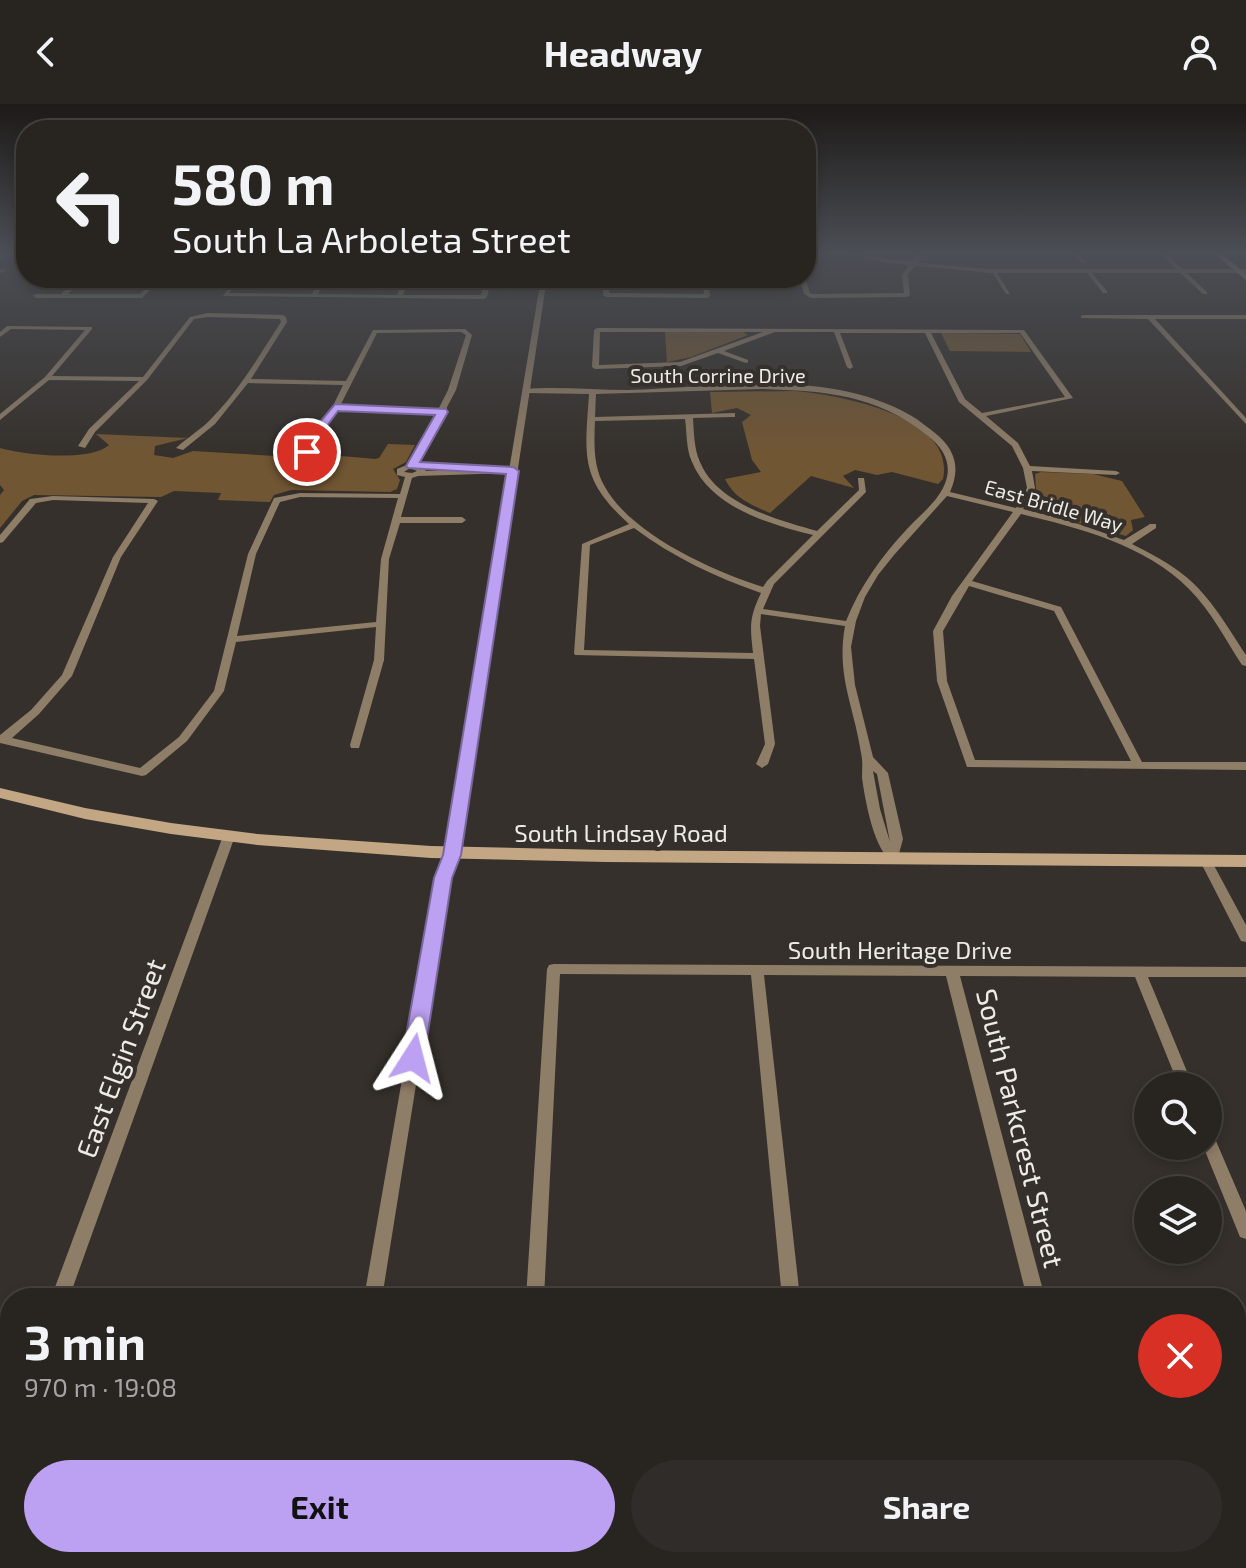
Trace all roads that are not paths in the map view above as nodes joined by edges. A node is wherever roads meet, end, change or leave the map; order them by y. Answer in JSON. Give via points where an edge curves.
{"nodes":[{"id":1,"x":190,"y":320,"type":"edge"},
{"id":2,"x":284,"y":320,"type":"edge"},
{"id":3,"x":538,"y":320,"type":"edge"},
{"id":4,"x":1153,"y":320,"type":"edge"},
{"id":5,"x":775,"y":330,"type":"junction"},
{"id":6,"x":836,"y":330,"type":"junction"},
{"id":7,"x":927,"y":331,"type":"junction"},
{"id":8,"x":0,"y":335,"type":"edge"},
{"id":9,"x":717,"y":350,"type":"junction"},
{"id":10,"x":746,"y":361,"type":"dead end"},
{"id":11,"x":850,"y":367,"type":"dead end"},
{"id":12,"x":47,"y":378,"type":"junction"},
{"id":13,"x":145,"y":379,"type":"junction"},
{"id":14,"x":687,"y":379,"type":"dead end"},
{"id":15,"x":246,"y":381,"type":"junction"},
{"id":16,"x":348,"y":383,"type":"junction"},
{"id":17,"x":690,"y":389,"type":"junction"},
{"id":18,"x":527,"y":391,"type":"junction"},
{"id":19,"x":593,"y":392,"type":"junction"},
{"id":20,"x":335,"y":408,"type":"junction"},
{"id":21,"x":442,"y":412,"type":"junction"},
{"id":22,"x":732,"y":415,"type":"dead end"},
{"id":23,"x":982,"y":415,"type":"junction"},
{"id":24,"x":689,"y":417,"type":"junction"},
{"id":25,"x":0,"y":418,"type":"edge"},
{"id":26,"x":591,"y":419,"type":"junction"},
{"id":27,"x":1246,"y":422,"type":"edge"},
{"id":28,"x":82,"y":446,"type":"dead end"},
{"id":29,"x":180,"y":448,"type":"dead end"},
{"id":30,"x":307,"y":452,"type":"dead end"},
{"id":31,"x":1027,"y":468,"type":"junction"},
{"id":32,"x":415,"y":471,"type":"junction"},
{"id":33,"x":513,"y":471,"type":"junction"},
{"id":34,"x":1116,"y":473,"type":"dead end"},
{"id":35,"x":861,"y":480,"type":"dead end"},
{"id":36,"x":945,"y":493,"type":"junction"},
{"id":37,"x":402,"y":496,"type":"junction"},
{"id":38,"x":1017,"y":513,"type":"junction"},
{"id":39,"x":396,"y":520,"type":"junction"},
{"id":40,"x":462,"y":520,"type":"dead end"},
{"id":41,"x":634,"y":525,"type":"junction"},
{"id":42,"x":1153,"y":526,"type":"dead end"},
{"id":43,"x":818,"y":534,"type":"junction"},
{"id":44,"x":0,"y":540,"type":"edge"},
{"id":45,"x":1125,"y":544,"type":"junction"},
{"id":46,"x":968,"y":583,"type":"junction"},
{"id":47,"x":765,"y":591,"type":"junction"},
{"id":48,"x":757,"y":611,"type":"junction"},
{"id":49,"x":381,"y":624,"type":"junction"},
{"id":50,"x":850,"y":624,"type":"junction"},
{"id":51,"x":232,"y":639,"type":"junction"},
{"id":52,"x":759,"y":656,"type":"junction"},
{"id":53,"x":1246,"y":663,"type":"edge"},
{"id":54,"x":2,"y":740,"type":"edge"},
{"id":55,"x":355,"y":745,"type":"dead end"},
{"id":56,"x":762,"y":764,"type":"dead end"},
{"id":57,"x":1138,"y":764,"type":"junction"},
{"id":58,"x":1246,"y":766,"type":"edge"},
{"id":59,"x":0,"y":793,"type":"edge"},
{"id":60,"x":229,"y":836,"type":"junction"},
{"id":61,"x":452,"y":855,"type":"junction"},
{"id":62,"x":893,"y":858,"type":"junction"},
{"id":63,"x":1206,"y":861,"type":"junction"},
{"id":64,"x":1246,"y":861,"type":"edge"},
{"id":65,"x":1246,"y":937,"type":"edge"},
{"id":66,"x":757,"y":971,"type":"junction"},
{"id":67,"x":1139,"y":971,"type":"junction"},
{"id":68,"x":952,"y":972,"type":"junction"},
{"id":69,"x":1246,"y":972,"type":"edge"},
{"id":70,"x":1180,"y":1072,"type":"edge"},
{"id":71,"x":1217,"y":1160,"type":"edge"},
{"id":72,"x":1246,"y":1231,"type":"edge"},
{"id":73,"x":64,"y":1288,"type":"edge"},
{"id":74,"x":375,"y":1288,"type":"edge"},
{"id":75,"x":536,"y":1288,"type":"edge"},
{"id":76,"x":790,"y":1288,"type":"edge"},
{"id":77,"x":1033,"y":1288,"type":"edge"}],
"edges":[{"from":1,"to":13,"type":"street"},
{"from":2,"to":15,"type":"street"},
{"from":3,"to":18,"type":"street"},
{"from":4,"to":27,"type":"street"},
{"from":5,"to":6,"type":"street"},
{"from":5,"to":9,"type":"street"},
{"from":5,"to":9,"type":"street","via":[[597,330],[595,367],[682,366]]},
{"from":6,"to":7,"type":"street"},
{"from":6,"to":11,"type":"street"},
{"from":7,"to":23,"type":"street","via":[[962,400]]},
{"from":7,"to":23,"type":"street","via":[[1022,331],[1069,398]]},
{"from":8,"to":12,"type":"street","via":[[9,327],[90,328]]},
{"from":9,"to":10,"type":"street"},
{"from":12,"to":13,"type":"street"},
{"from":12,"to":25,"type":"street"},
{"from":13,"to":28,"type":"street"},
{"from":14,"to":17,"type":"street"},
{"from":15,"to":16,"type":"street"},
{"from":15,"to":29,"type":"street","via":[[200,436]]},
{"from":16,"to":20,"type":"street"},
{"from":16,"to":21,"type":"street","via":[[375,331],[467,332]]},
{"from":17,"to":19,"type":"street","name":"South Corrine Drive"},
{"from":17,"to":36,"type":"street","name":"South Corrine Drive","via":[[789,387],[875,402],[928,429],[945,447],[953,461],[953,478]]},
{"from":18,"to":19,"type":"street","name":"South Corrine Drive"},
{"from":18,"to":33,"type":"street"},
{"from":19,"to":26,"type":"street"},
{"from":20,"to":21,"type":"street"},
{"from":20,"to":30,"type":"street"},
{"from":21,"to":32,"type":"street"},
{"from":22,"to":24,"type":"street"},
{"from":23,"to":31,"type":"street","via":[[1015,445]]},
{"from":24,"to":26,"type":"street"},
{"from":24,"to":43,"type":"street","via":[[692,452],[711,484],[777,523]]},
{"from":26,"to":41,"type":"street","via":[[592,467],[600,487]]},
{"from":31,"to":34,"type":"street"},
{"from":31,"to":38,"type":"street","via":[[1031,488]]},
{"from":32,"to":33,"type":"street"},
{"from":32,"to":37,"type":"street"},
{"from":33,"to":61,"type":"street"},
{"from":35,"to":43,"type":"street","via":[[863,490]]},
{"from":36,"to":38,"type":"street","name":"East Bridle Way"},
{"from":36,"to":50,"type":"street","via":[[871,578]]},
{"from":37,"to":39,"type":"street"},
{"from":37,"to":51,"type":"street","via":[[287,496],[274,506],[252,554]]},
{"from":38,"to":45,"type":"street","name":"East Bridle Way"},
{"from":38,"to":46,"type":"street"},
{"from":39,"to":40,"type":"street"},
{"from":39,"to":49,"type":"street","via":[[385,559]]},
{"from":41,"to":47,"type":"street","via":[[677,553]]},
{"from":41,"to":52,"type":"street","via":[[586,544],[579,653]]},
{"from":42,"to":45,"type":"street"},
{"from":43,"to":47,"type":"street"},
{"from":44,"to":54,"type":"street","via":[[33,501],[154,501],[117,557],[67,676]]},
{"from":45,"to":53,"type":"street","name":"East Bridle Way","via":[[1181,576],[1203,598]]},
{"from":46,"to":57,"type":"street","via":[[1058,609]]},
{"from":46,"to":57,"type":"street","via":[[938,631],[942,681],[971,764]]},
{"from":47,"to":48,"type":"street"},
{"from":48,"to":50,"type":"street"},
{"from":48,"to":52,"type":"street"},
{"from":49,"to":51,"type":"street"},
{"from":49,"to":55,"type":"street","via":[[379,660]]},
{"from":50,"to":62,"type":"street","via":[[847,673],[881,840]]},
{"from":51,"to":54,"type":"street","via":[[219,691],[205,712],[183,739],[142,772]]},
{"from":52,"to":56,"type":"street","via":[[770,744]]},
{"from":57,"to":58,"type":"street"},
{"from":59,"to":60,"type":"main road","name":"South Lindsay Road"},
{"from":60,"to":61,"type":"main road","name":"South Lindsay Road"},
{"from":60,"to":73,"type":"street","name":"East Elgin Street"},
{"from":61,"to":62,"type":"main road","name":"South Lindsay Road"},
{"from":61,"to":74,"type":"street","via":[[443,878]]},
{"from":62,"to":63,"type":"main road","name":"South Lindsay Road"},
{"from":63,"to":64,"type":"main road","name":"South Lindsay Road"},
{"from":63,"to":65,"type":"street"},
{"from":66,"to":68,"type":"street","name":"South Heritage Drive"},
{"from":66,"to":75,"type":"street","name":"South Heritage Drive","via":[[554,969]]},
{"from":66,"to":76,"type":"street"},
{"from":67,"to":68,"type":"street","name":"South Heritage Drive"},
{"from":67,"to":69,"type":"street","name":"South Heritage Drive"},
{"from":67,"to":70,"type":"street"},
{"from":68,"to":77,"type":"street","name":"South Parkcrest Street"},
{"from":71,"to":72,"type":"street"}]}
